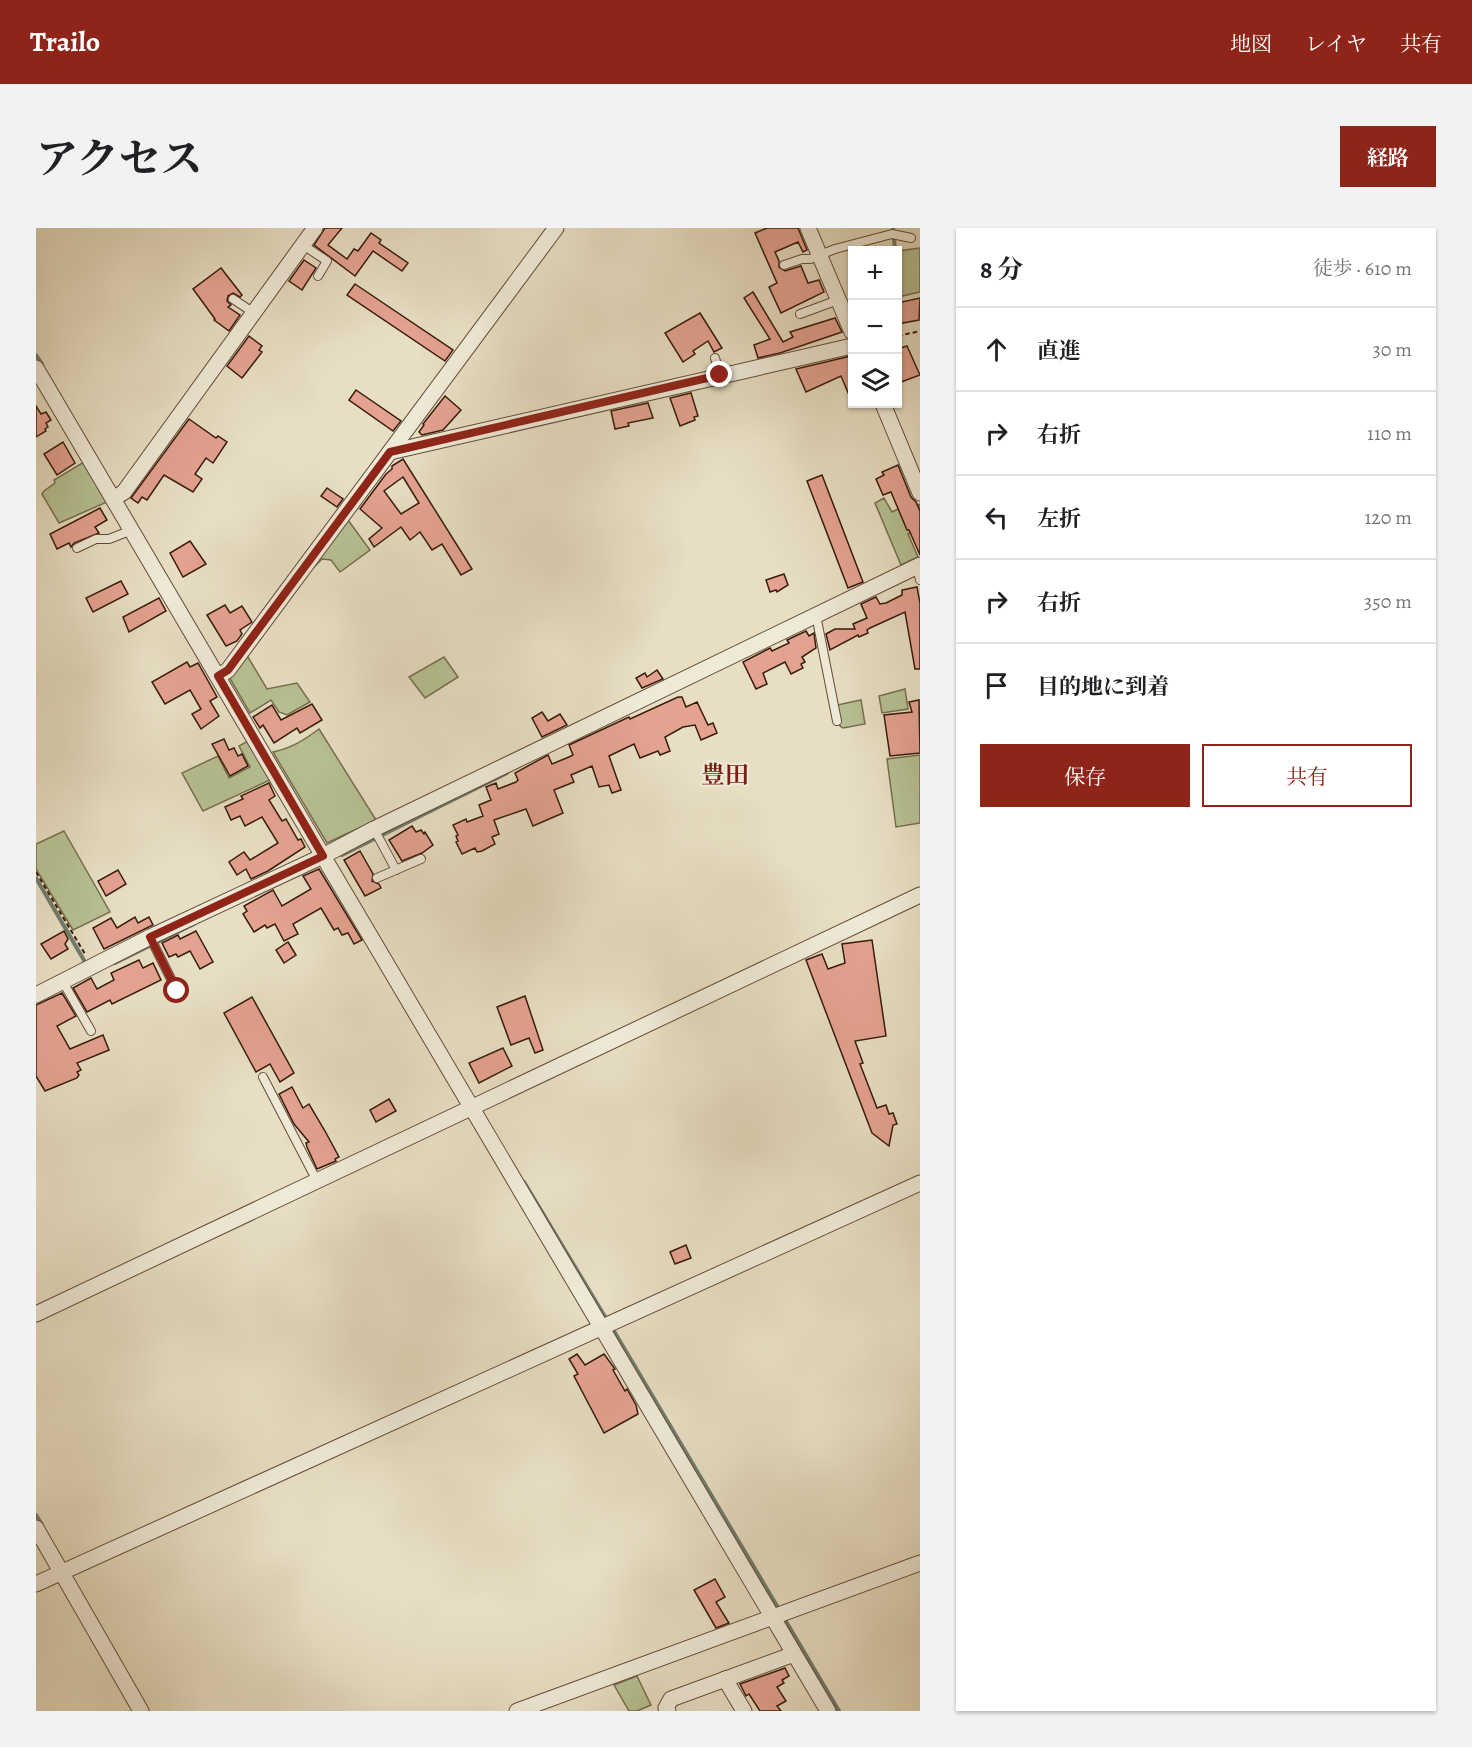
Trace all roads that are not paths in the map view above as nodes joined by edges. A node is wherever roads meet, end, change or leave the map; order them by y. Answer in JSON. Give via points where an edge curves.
{"nodes":[{"id":1,"x":315,"y":228,"type":"edge"},
{"id":2,"x":556,"y":228,"type":"edge"},
{"id":3,"x":808,"y":228,"type":"edge"},
{"id":4,"x":911,"y":238,"type":"dead end"},
{"id":5,"x":305,"y":246,"type":"junction"},
{"id":6,"x":822,"y":254,"type":"junction"},
{"id":7,"x":784,"y":265,"type":"dead end"},
{"id":8,"x":318,"y":276,"type":"dead end"},
{"id":9,"x":233,"y":298,"type":"dead end"},
{"id":10,"x":838,"y":300,"type":"junction"},
{"id":11,"x":254,"y":313,"type":"junction"},
{"id":12,"x":800,"y":314,"type":"dead end"},
{"id":13,"x":848,"y":323,"type":"edge"},
{"id":14,"x":848,"y":347,"type":"edge"},
{"id":15,"x":715,"y":358,"type":"dead end"},
{"id":16,"x":36,"y":368,"type":"edge"},
{"id":17,"x":720,"y":375,"type":"junction"},
{"id":18,"x":885,"y":408,"type":"edge"},
{"id":19,"x":390,"y":452,"type":"junction"},
{"id":20,"x":920,"y":493,"type":"edge"},
{"id":21,"x":117,"y":496,"type":"junction"},
{"id":22,"x":129,"y":532,"type":"junction"},
{"id":23,"x":77,"y":548,"type":"dead end"},
{"id":24,"x":919,"y":571,"type":"edge"},
{"id":25,"x":817,"y":619,"type":"junction"},
{"id":26,"x":221,"y":674,"type":"junction"},
{"id":27,"x":837,"y":721,"type":"dead end"},
{"id":28,"x":377,"y":834,"type":"junction"},
{"id":29,"x":327,"y":854,"type":"junction"},
{"id":30,"x":421,"y":859,"type":"dead end"},
{"id":31,"x":396,"y":870,"type":"junction"},
{"id":32,"x":377,"y":878,"type":"dead end"},
{"id":33,"x":920,"y":895,"type":"edge"},
{"id":34,"x":152,"y":942,"type":"junction"},
{"id":35,"x":65,"y":985,"type":"junction"},
{"id":36,"x":177,"y":991,"type":"dead end"},
{"id":37,"x":36,"y":995,"type":"edge"},
{"id":38,"x":91,"y":1031,"type":"dead end"},
{"id":39,"x":263,"y":1077,"type":"dead end"},
{"id":40,"x":475,"y":1106,"type":"junction"},
{"id":41,"x":317,"y":1181,"type":"junction"},
{"id":42,"x":920,"y":1184,"type":"edge"},
{"id":43,"x":36,"y":1314,"type":"edge"},
{"id":44,"x":607,"y":1325,"type":"junction"},
{"id":45,"x":36,"y":1528,"type":"edge"},
{"id":46,"x":920,"y":1563,"type":"edge"},
{"id":47,"x":65,"y":1570,"type":"junction"},
{"id":48,"x":36,"y":1584,"type":"edge"},
{"id":49,"x":778,"y":1618,"type":"junction"},
{"id":50,"x":794,"y":1654,"type":"junction"},
{"id":51,"x":725,"y":1679,"type":"junction"},
{"id":52,"x":141,"y":1711,"type":"edge"},
{"id":53,"x":517,"y":1711,"type":"edge"},
{"id":54,"x":668,"y":1711,"type":"edge"},
{"id":55,"x":744,"y":1711,"type":"edge"},
{"id":56,"x":828,"y":1711,"type":"edge"}],
"edges":[{"from":1,"to":5,"type":"street"},
{"from":2,"to":19,"type":"street"},
{"from":3,"to":6,"type":"street"},
{"from":4,"to":6,"type":"lane","via":[[894,234]]},
{"from":5,"to":8,"type":"lane","via":[[327,261]]},
{"from":5,"to":11,"type":"street"},
{"from":6,"to":7,"type":"lane"},
{"from":6,"to":10,"type":"street"},
{"from":9,"to":11,"type":"lane"},
{"from":10,"to":12,"type":"lane"},
{"from":10,"to":13,"type":"street"},
{"from":11,"to":21,"type":"street"},
{"from":14,"to":17,"type":"street"},
{"from":15,"to":17,"type":"lane"},
{"from":16,"to":21,"type":"street"},
{"from":17,"to":19,"type":"street"},
{"from":18,"to":20,"type":"street"},
{"from":19,"to":26,"type":"street"},
{"from":21,"to":22,"type":"street"},
{"from":22,"to":23,"type":"lane","via":[[96,539]]},
{"from":22,"to":26,"type":"street"},
{"from":24,"to":25,"type":"street"},
{"from":25,"to":27,"type":"lane"},
{"from":25,"to":28,"type":"street"},
{"from":26,"to":29,"type":"street"},
{"from":28,"to":29,"type":"street"},
{"from":28,"to":31,"type":"lane"},
{"from":29,"to":34,"type":"street"},
{"from":29,"to":40,"type":"street"},
{"from":30,"to":31,"type":"lane"},
{"from":31,"to":32,"type":"lane"},
{"from":33,"to":40,"type":"street"},
{"from":34,"to":35,"type":"street","via":[[92,967]]},
{"from":34,"to":36,"type":"lane"},
{"from":35,"to":37,"type":"street"},
{"from":35,"to":38,"type":"lane"},
{"from":39,"to":41,"type":"lane"},
{"from":40,"to":41,"type":"street"},
{"from":40,"to":44,"type":"street"},
{"from":41,"to":43,"type":"street"},
{"from":42,"to":44,"type":"street"},
{"from":44,"to":47,"type":"street"},
{"from":44,"to":49,"type":"street"},
{"from":45,"to":47,"type":"street"},
{"from":46,"to":49,"type":"street"},
{"from":47,"to":48,"type":"street"},
{"from":47,"to":52,"type":"street"},
{"from":49,"to":50,"type":"street"},
{"from":49,"to":53,"type":"street"},
{"from":50,"to":51,"type":"street"},
{"from":50,"to":56,"type":"street"},
{"from":51,"to":54,"type":"street","via":[[671,1699]]},
{"from":51,"to":55,"type":"street"}]}
